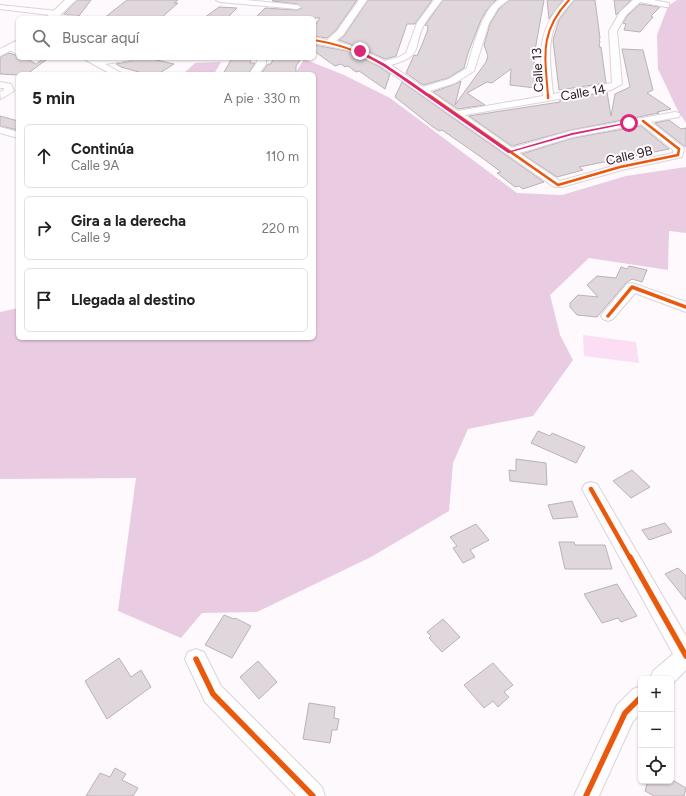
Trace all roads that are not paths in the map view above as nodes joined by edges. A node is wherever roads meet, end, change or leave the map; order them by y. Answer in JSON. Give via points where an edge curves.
{"nodes":[{"id":1,"x":71,"y":0,"type":"edge"},
{"id":2,"x":220,"y":0,"type":"edge"},
{"id":3,"x":303,"y":0,"type":"edge"},
{"id":4,"x":363,"y":0,"type":"edge"},
{"id":5,"x":438,"y":0,"type":"edge"},
{"id":6,"x":504,"y":0,"type":"edge"},
{"id":7,"x":569,"y":0,"type":"edge"},
{"id":8,"x":638,"y":0,"type":"edge"},
{"id":9,"x":641,"y":0,"type":"edge"},
{"id":10,"x":666,"y":5,"type":"dead end"},
{"id":11,"x":0,"y":7,"type":"edge"},
{"id":12,"x":53,"y":16,"type":"edge"},
{"id":13,"x":316,"y":40,"type":"edge"},
{"id":14,"x":330,"y":42,"type":"junction"},
{"id":15,"x":15,"y":48,"type":"edge"},
{"id":16,"x":0,"y":53,"type":"edge"},
{"id":17,"x":91,"y":60,"type":"edge"},
{"id":18,"x":120,"y":60,"type":"edge"},
{"id":19,"x":262,"y":60,"type":"edge"},
{"id":20,"x":96,"y":62,"type":"junction"},
{"id":21,"x":384,"y":64,"type":"junction"},
{"id":22,"x":114,"y":72,"type":"edge"},
{"id":23,"x":255,"y":72,"type":"edge"},
{"id":24,"x":0,"y":85,"type":"edge"},
{"id":25,"x":421,"y":91,"type":"junction"},
{"id":26,"x":1,"y":96,"type":"edge"},
{"id":27,"x":548,"y":98,"type":"junction"},
{"id":28,"x":500,"y":99,"type":"dead end"},
{"id":29,"x":508,"y":105,"type":"junction"},
{"id":30,"x":455,"y":114,"type":"junction"},
{"id":31,"x":674,"y":115,"type":"dead end"},
{"id":32,"x":643,"y":121,"type":"junction"},
{"id":33,"x":0,"y":130,"type":"edge"},
{"id":34,"x":16,"y":134,"type":"edge"},
{"id":35,"x":510,"y":152,"type":"junction"},
{"id":36,"x":686,"y":307,"type":"edge"},
{"id":37,"x":608,"y":316,"type":"dead end"},
{"id":38,"x":591,"y":489,"type":"dead end"},
{"id":39,"x":686,"y":656,"type":"edge"},
{"id":40,"x":196,"y":659,"type":"dead end"},
{"id":41,"x":664,"y":676,"type":"edge"},
{"id":42,"x":638,"y":701,"type":"edge"},
{"id":43,"x":313,"y":796,"type":"edge"},
{"id":44,"x":586,"y":796,"type":"edge"}],
"edges":[{"from":1,"to":12,"type":"street"},
{"from":2,"to":3,"type":"street","via":[[295,10]]},
{"from":4,"to":14,"type":"street","via":[[340,33]]},
{"from":5,"to":21,"type":"street","via":[[421,23],[410,54]]},
{"from":6,"to":25,"type":"street","via":[[485,23],[471,68],[452,81]]},
{"from":7,"to":27,"type":"street","name":"Calle 13","via":[[560,8],[545,42]]},
{"from":8,"to":27,"type":"street","name":"Calle 14","via":[[623,14],[613,31],[617,84]]},
{"from":9,"to":10,"type":"street"},
{"from":11,"to":12,"type":"street"},
{"from":13,"to":14,"type":"street"},
{"from":14,"to":21,"type":"street","via":[[360,51]]},
{"from":15,"to":16,"type":"street"},
{"from":17,"to":20,"type":"street"},
{"from":18,"to":20,"type":"street"},
{"from":19,"to":23,"type":"street"},
{"from":20,"to":22,"type":"street"},
{"from":21,"to":25,"type":"street"},
{"from":24,"to":26,"type":"street","via":[[8,86],[9,91]]},
{"from":25,"to":30,"type":"street"},
{"from":27,"to":29,"type":"street","name":"Calle 14"},
{"from":28,"to":29,"type":"street"},
{"from":29,"to":30,"type":"street","name":"Calle 14"},
{"from":30,"to":35,"type":"street"},
{"from":31,"to":32,"type":"street"},
{"from":32,"to":35,"type":"street","via":[[572,134]]},
{"from":32,"to":35,"type":"street","name":"Calle 9B","via":[[680,149],[678,155],[620,167],[558,185]]},
{"from":33,"to":34,"type":"street"},
{"from":36,"to":37,"type":"street","via":[[632,288]]},
{"from":38,"to":39,"type":"street"},
{"from":39,"to":41,"type":"street"},
{"from":40,"to":43,"type":"street","via":[[213,694]]},
{"from":42,"to":44,"type":"street","via":[[625,712]]}]}
